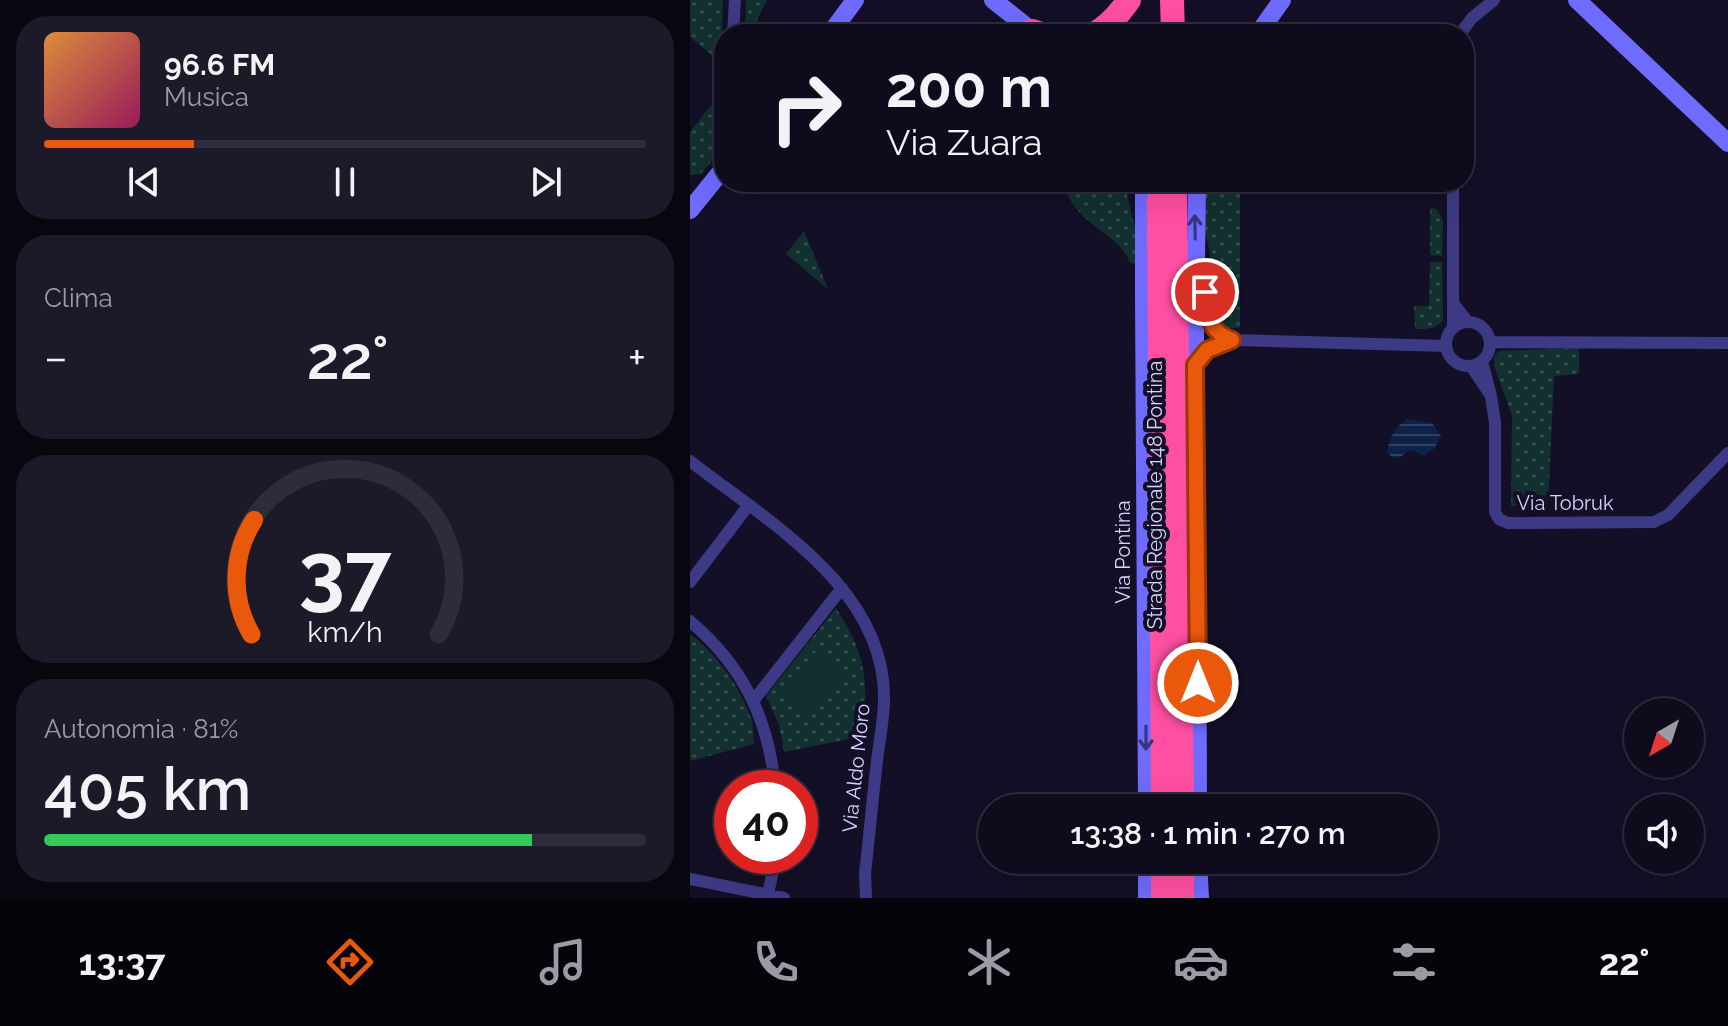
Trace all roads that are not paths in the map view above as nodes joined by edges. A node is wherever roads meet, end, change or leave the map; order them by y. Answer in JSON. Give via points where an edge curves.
{"nodes":[{"id":1,"x":735,"y":0,"type":"edge"},
{"id":2,"x":855,"y":0,"type":"edge"},
{"id":3,"x":993,"y":0,"type":"edge"},
{"id":4,"x":1129,"y":0,"type":"edge"},
{"id":5,"x":1157,"y":0,"type":"edge"},
{"id":6,"x":1172,"y":0,"type":"edge"},
{"id":7,"x":1282,"y":0,"type":"edge"},
{"id":8,"x":1494,"y":0,"type":"edge"},
{"id":9,"x":1577,"y":0,"type":"edge"},
{"id":10,"x":734,"y":24,"type":"edge"},
{"id":11,"x":837,"y":24,"type":"edge"},
{"id":12,"x":1024,"y":24,"type":"edge"},
{"id":13,"x":1109,"y":24,"type":"edge"},
{"id":14,"x":1157,"y":24,"type":"edge"},
{"id":15,"x":1173,"y":24,"type":"edge"},
{"id":16,"x":1265,"y":24,"type":"edge"},
{"id":17,"x":1468,"y":24,"type":"edge"},
{"id":18,"x":1728,"y":143,"type":"edge"},
{"id":19,"x":714,"y":178,"type":"edge"},
{"id":20,"x":1144,"y":192,"type":"edge"},
{"id":21,"x":1159,"y":192,"type":"edge"},
{"id":22,"x":1175,"y":192,"type":"edge"},
{"id":23,"x":1197,"y":192,"type":"edge"},
{"id":24,"x":1453,"y":192,"type":"edge"},
{"id":25,"x":693,"y":200,"type":"edge"},
{"id":26,"x":1196,"y":268,"type":"junction"},
{"id":27,"x":1453,"y":303,"type":"junction"},
{"id":28,"x":1146,"y":306,"type":"junction"},
{"id":29,"x":1467,"y":321,"type":"junction"},
{"id":30,"x":1453,"y":327,"type":"junction"},
{"id":31,"x":1232,"y":340,"type":"junction"},
{"id":32,"x":1490,"y":342,"type":"junction"},
{"id":33,"x":1728,"y":343,"type":"edge"},
{"id":34,"x":1446,"y":346,"type":"junction"},
{"id":35,"x":1160,"y":362,"type":"junction"},
{"id":36,"x":1476,"y":363,"type":"junction"},
{"id":37,"x":1195,"y":365,"type":"junction"},
{"id":38,"x":1194,"y":417,"type":"junction"},
{"id":39,"x":1728,"y":453,"type":"edge"},
{"id":40,"x":690,"y":461,"type":"edge"},
{"id":41,"x":1179,"y":493,"type":"junction"},
{"id":42,"x":748,"y":506,"type":"junction"},
{"id":43,"x":690,"y":582,"type":"edge"},
{"id":44,"x":842,"y":588,"type":"junction"},
{"id":45,"x":690,"y":621,"type":"edge"},
{"id":46,"x":754,"y":700,"type":"junction"},
{"id":47,"x":772,"y":770,"type":"edge"},
{"id":48,"x":1147,"y":794,"type":"edge"},
{"id":49,"x":1163,"y":794,"type":"edge"},
{"id":50,"x":1182,"y":794,"type":"edge"},
{"id":51,"x":1198,"y":794,"type":"edge"},
{"id":52,"x":865,"y":873,"type":"junction"},
{"id":53,"x":772,"y":874,"type":"edge"},
{"id":54,"x":1147,"y":874,"type":"edge"},
{"id":55,"x":1163,"y":874,"type":"edge"},
{"id":56,"x":1182,"y":874,"type":"edge"},
{"id":57,"x":1199,"y":874,"type":"edge"},
{"id":58,"x":690,"y":879,"type":"edge"},
{"id":59,"x":768,"y":894,"type":"junction"},
{"id":60,"x":784,"y":898,"type":"edge"},
{"id":61,"x":857,"y":898,"type":"edge"},
{"id":62,"x":866,"y":898,"type":"edge"},
{"id":63,"x":1147,"y":898,"type":"edge"},
{"id":64,"x":1163,"y":898,"type":"edge"},
{"id":65,"x":1182,"y":898,"type":"edge"},
{"id":66,"x":1200,"y":898,"type":"edge"}],
"edges":[{"from":1,"to":10,"type":"street"},
{"from":2,"to":11,"type":"street"},
{"from":3,"to":12,"type":"street"},
{"from":4,"to":13,"type":"highway"},
{"from":5,"to":14,"type":"highway"},
{"from":6,"to":15,"type":"highway"},
{"from":7,"to":16,"type":"street"},
{"from":8,"to":17,"type":"street"},
{"from":9,"to":18,"type":"street"},
{"from":19,"to":25,"type":"street"},
{"from":20,"to":28,"type":"street","name":"Via Pontina"},
{"from":21,"to":35,"type":"highway","name":"Strada Regionale 148 Pontina"},
{"from":22,"to":41,"type":"highway","name":"Strada Regionale 148 Pontina"},
{"from":26,"to":23,"type":"street","one_way":true},
{"from":24,"to":27,"type":"street"},
{"from":26,"to":31,"type":"street","via":[[1210,321]]},
{"from":26,"to":37,"type":"street"},
{"from":27,"to":29,"type":"street"},
{"from":27,"to":30,"type":"street"},
{"from":28,"to":35,"type":"highway"},
{"from":28,"to":48,"type":"street","name":"Via Pontina","one_way":true},
{"from":29,"to":30,"type":"street"},
{"from":29,"to":32,"type":"street","via":[[1480,325]]},
{"from":30,"to":34,"type":"street"},
{"from":31,"to":34,"type":"street"},
{"from":31,"to":37,"type":"street","via":[[1207,350]]},
{"from":32,"to":33,"type":"street"},
{"from":32,"to":36,"type":"street","via":[[1487,356]]},
{"from":34,"to":36,"type":"street","via":[[1452,359],[1464,366]]},
{"from":35,"to":49,"type":"highway","name":"Strada Regionale 148 Pontina"},
{"from":36,"to":39,"type":"street","name":"Via Tobruk","via":[[1491,396],[1495,423],[1495,512],[1508,523],[1654,522],[1668,515]]},
{"from":37,"to":38,"type":"street"},
{"from":38,"to":41,"type":"highway"},
{"from":38,"to":51,"type":"street"},
{"from":40,"to":42,"type":"street","name":"Via Aldo Moro"},
{"from":41,"to":50,"type":"highway","name":"Strada Regionale 148 Pontina"},
{"from":42,"to":43,"type":"street"},
{"from":42,"to":44,"type":"street","name":"Via Aldo Moro"},
{"from":44,"to":46,"type":"street"},
{"from":44,"to":52,"type":"street","name":"Via Aldo Moro","via":[[875,646],[884,702]]},
{"from":45,"to":46,"type":"street","via":[[719,650]]},
{"from":46,"to":47,"type":"street","via":[[767,733]]},
{"from":52,"to":61,"type":"street","name":"Via Aldo Moro"},
{"from":52,"to":62,"type":"street","name":"Via Aldo Moro"},
{"from":53,"to":59,"type":"street"},
{"from":54,"to":63,"type":"street"},
{"from":55,"to":64,"type":"highway"},
{"from":56,"to":65,"type":"highway"},
{"from":57,"to":66,"type":"street"},
{"from":58,"to":59,"type":"street"},
{"from":59,"to":60,"type":"street"}]}
